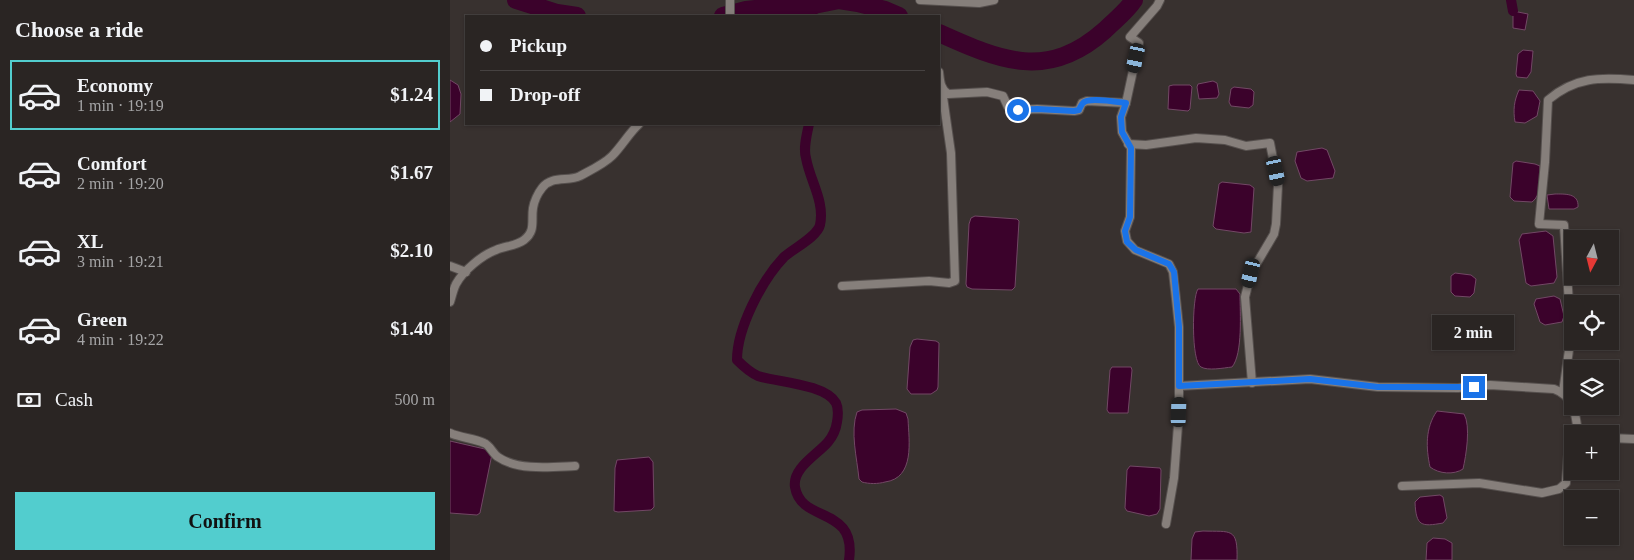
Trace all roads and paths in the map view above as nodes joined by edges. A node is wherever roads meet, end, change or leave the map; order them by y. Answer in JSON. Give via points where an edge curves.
{"nodes":[{"id":1,"x":920,"y":0,"type":"edge"},
{"id":2,"x":994,"y":0,"type":"edge"},
{"id":3,"x":1160,"y":0,"type":"edge"},
{"id":4,"x":940,"y":80,"type":"edge"},
{"id":5,"x":1634,"y":80,"type":"edge"},
{"id":6,"x":944,"y":91,"type":"junction"},
{"id":7,"x":1126,"y":103,"type":"junction"},
{"id":8,"x":638,"y":125,"type":"edge"},
{"id":9,"x":1128,"y":144,"type":"junction"},
{"id":10,"x":450,"y":266,"type":"edge"},
{"id":11,"x":466,"y":272,"type":"junction"},
{"id":12,"x":842,"y":286,"type":"dead end"},
{"id":13,"x":450,"y":302,"type":"edge"},
{"id":14,"x":1252,"y":383,"type":"junction"},
{"id":15,"x":1179,"y":386,"type":"junction"},
{"id":16,"x":1563,"y":392,"type":"junction"},
{"id":17,"x":1577,"y":425,"type":"edge"},
{"id":18,"x":450,"y":433,"type":"edge"},
{"id":19,"x":1619,"y":438,"type":"edge"},
{"id":20,"x":1634,"y":439,"type":"edge"},
{"id":21,"x":576,"y":466,"type":"dead end"},
{"id":22,"x":1566,"y":480,"type":"edge"},
{"id":23,"x":1402,"y":486,"type":"dead end"},
{"id":24,"x":1166,"y":524,"type":"dead end"}],
"edges":[{"from":1,"to":2,"type":"street","via":[[954,3]]},
{"from":3,"to":7,"type":"street","via":[[1130,37],[1139,43]]},
{"from":4,"to":6,"type":"street"},
{"from":5,"to":16,"type":"street","via":[[1595,78],[1578,82],[1548,100],[1538,224],[1564,225],[1571,336]]},
{"from":6,"to":7,"type":"street","via":[[948,94],[987,92],[1003,96],[1008,107],[1018,110],[1074,111],[1087,101]]},
{"from":6,"to":12,"type":"street","via":[[951,153],[955,281]]},
{"from":7,"to":9,"type":"street","via":[[1121,117],[1122,132]]},
{"from":8,"to":11,"type":"street","via":[[601,164],[579,177],[548,182],[532,209],[533,225],[529,235],[516,244],[486,255]]},
{"from":9,"to":14,"type":"street","via":[[1146,145],[1196,138],[1225,140],[1246,146],[1270,143],[1278,185],[1276,224],[1274,234],[1251,273],[1246,297]]},
{"from":9,"to":15,"type":"street","via":[[1131,148],[1131,187],[1130,217],[1125,231],[1127,242],[1136,250],[1169,264],[1174,272],[1179,327]]},
{"from":10,"to":11,"type":"street"},
{"from":11,"to":13,"type":"street","via":[[457,282]]},
{"from":14,"to":15,"type":"street"},
{"from":14,"to":16,"type":"street","via":[[1310,379],[1378,387],[1490,386]]},
{"from":15,"to":24,"type":"street","via":[[1174,478]]},
{"from":16,"to":17,"type":"street","via":[[1574,409]]},
{"from":18,"to":21,"type":"street","via":[[486,443],[498,457],[514,464]]},
{"from":19,"to":20,"type":"street"},
{"from":22,"to":23,"type":"street","via":[[1559,489],[1542,493],[1480,483]]}]}
